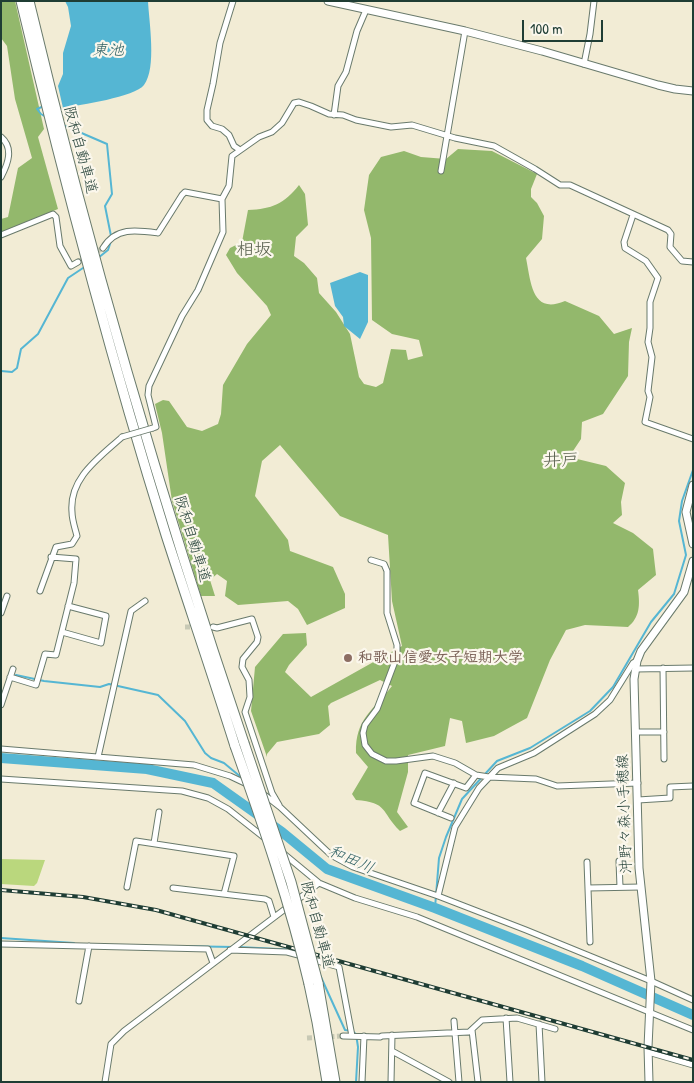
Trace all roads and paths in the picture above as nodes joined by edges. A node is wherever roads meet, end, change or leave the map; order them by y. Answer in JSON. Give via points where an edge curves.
{"nodes":[{"id":1,"x":21,"y":1,"type":"edge"},
{"id":2,"x":29,"y":1,"type":"edge"},
{"id":3,"x":233,"y":1,"type":"edge"},
{"id":4,"x":328,"y":1,"type":"edge"},
{"id":5,"x":594,"y":1,"type":"edge"},
{"id":6,"x":366,"y":10,"type":"junction"},
{"id":7,"x":466,"y":32,"type":"junction"},
{"id":8,"x":584,"y":64,"type":"junction"},
{"id":9,"x":44,"y":79,"type":"junction"},
{"id":10,"x":693,"y":91,"type":"edge"},
{"id":11,"x":334,"y":115,"type":"junction"},
{"id":12,"x":446,"y":135,"type":"junction"},
{"id":13,"x":1,"y":136,"type":"edge"},
{"id":14,"x":240,"y":150,"type":"junction"},
{"id":15,"x":441,"y":171,"type":"dead end"},
{"id":16,"x":1,"y":177,"type":"edge"},
{"id":17,"x":222,"y":199,"type":"junction"},
{"id":18,"x":634,"y":215,"type":"junction"},
{"id":19,"x":1,"y":235,"type":"edge"},
{"id":20,"x":103,"y":248,"type":"tunnel mouth"},
{"id":21,"x":78,"y":262,"type":"dead end"},
{"id":22,"x":693,"y":262,"type":"edge"},
{"id":23,"x":693,"y":439,"type":"edge"},
{"id":24,"x":693,"y":485,"type":"edge"},
{"id":25,"x":693,"y":544,"type":"edge"},
{"id":26,"x":51,"y":557,"type":"junction"},
{"id":27,"x":371,"y":560,"type":"dead end"},
{"id":28,"x":693,"y":561,"type":"edge"},
{"id":29,"x":691,"y":579,"type":"edge"},
{"id":30,"x":40,"y":591,"type":"dead end"},
{"id":31,"x":7,"y":596,"type":"dead end"},
{"id":32,"x":145,"y":601,"type":"dead end"},
{"id":33,"x":68,"y":606,"type":"junction"},
{"id":34,"x":1,"y":612,"type":"edge"},
{"id":35,"x":213,"y":627,"type":"tunnel mouth"},
{"id":36,"x":62,"y":632,"type":"junction"},
{"id":37,"x":637,"y":661,"type":"junction"},
{"id":38,"x":663,"y":668,"type":"junction"},
{"id":39,"x":693,"y":668,"type":"edge"},
{"id":40,"x":13,"y":669,"type":"dead end"},
{"id":41,"x":636,"y":669,"type":"junction"},
{"id":42,"x":10,"y":677,"type":"junction"},
{"id":43,"x":4,"y":690,"type":"edge"},
{"id":44,"x":1,"y":705,"type":"edge"},
{"id":45,"x":636,"y":732,"type":"junction"},
{"id":46,"x":664,"y":732,"type":"junction"},
{"id":47,"x":1,"y":749,"type":"edge"},
{"id":48,"x":98,"y":757,"type":"junction"},
{"id":49,"x":664,"y":759,"type":"dead end"},
{"id":50,"x":476,"y":775,"type":"junction"},
{"id":51,"x":489,"y":777,"type":"junction"},
{"id":52,"x":1,"y":778,"type":"edge"},
{"id":53,"x":454,"y":783,"type":"junction"},
{"id":54,"x":638,"y":783,"type":"junction"},
{"id":55,"x":693,"y":786,"type":"edge"},
{"id":56,"x":638,"y":800,"type":"junction"},
{"id":57,"x":280,"y":808,"type":"junction"},
{"id":58,"x":159,"y":812,"type":"dead end"},
{"id":59,"x":438,"y":813,"type":"junction"},
{"id":60,"x":451,"y":818,"type":"dead end"},
{"id":61,"x":154,"y":843,"type":"junction"},
{"id":62,"x":619,"y":861,"type":"dead end"},
{"id":63,"x":588,"y":862,"type":"dead end"},
{"id":64,"x":320,"y":883,"type":"junction"},
{"id":65,"x":127,"y":887,"type":"dead end"},
{"id":66,"x":641,"y":887,"type":"junction"},
{"id":67,"x":173,"y":888,"type":"dead end"},
{"id":68,"x":588,"y":888,"type":"junction"},
{"id":69,"x":620,"y":888,"type":"junction"},
{"id":70,"x":224,"y":894,"type":"junction"},
{"id":71,"x":438,"y":896,"type":"junction"},
{"id":72,"x":274,"y":917,"type":"junction"},
{"id":73,"x":590,"y":942,"type":"dead end"},
{"id":74,"x":1,"y":944,"type":"edge"},
{"id":75,"x":89,"y":946,"type":"junction"},
{"id":76,"x":230,"y":950,"type":"junction"},
{"id":77,"x":214,"y":963,"type":"junction"},
{"id":78,"x":651,"y":982,"type":"junction"},
{"id":79,"x":314,"y":984,"type":"junction"},
{"id":80,"x":79,"y":1000,"type":"dead end"},
{"id":81,"x":693,"y":1000,"type":"edge"},
{"id":82,"x":649,"y":1010,"type":"junction"},
{"id":83,"x":506,"y":1018,"type":"junction"},
{"id":84,"x":454,"y":1021,"type":"dead end"},
{"id":85,"x":539,"y":1024,"type":"junction"},
{"id":86,"x":555,"y":1029,"type":"dead end"},
{"id":87,"x":472,"y":1030,"type":"junction"},
{"id":88,"x":693,"y":1030,"type":"edge"},
{"id":89,"x":455,"y":1033,"type":"junction"},
{"id":90,"x":343,"y":1036,"type":"tunnel mouth"},
{"id":91,"x":352,"y":1036,"type":"junction"},
{"id":92,"x":364,"y":1036,"type":"junction"},
{"id":93,"x":392,"y":1036,"type":"junction"},
{"id":94,"x":392,"y":1051,"type":"junction"},
{"id":95,"x":648,"y":1052,"type":"junction"},
{"id":96,"x":693,"y":1065,"type":"edge"},
{"id":97,"x":105,"y":1082,"type":"edge"},
{"id":98,"x":327,"y":1082,"type":"edge"},
{"id":99,"x":335,"y":1082,"type":"edge"},
{"id":100,"x":362,"y":1082,"type":"edge"},
{"id":101,"x":391,"y":1082,"type":"edge"},
{"id":102,"x":450,"y":1082,"type":"edge"},
{"id":103,"x":458,"y":1082,"type":"edge"},
{"id":104,"x":478,"y":1082,"type":"edge"},
{"id":105,"x":510,"y":1082,"type":"edge"},
{"id":106,"x":542,"y":1082,"type":"edge"},
{"id":107,"x":649,"y":1082,"type":"edge"}],
"edges":[{"from":1,"to":9,"type":"highway","name":"阪和自動車道"},
{"from":2,"to":9,"type":"highway","name":"阪和自動車道"},
{"from":3,"to":14,"type":"street","via":[[220,43],[207,120],[229,135]]},
{"from":4,"to":6,"type":"main road"},
{"from":5,"to":8,"type":"street"},
{"from":6,"to":7,"type":"main road"},
{"from":6,"to":11,"type":"street","via":[[354,39],[346,72],[338,86]]},
{"from":7,"to":8,"type":"main road"},
{"from":7,"to":12,"type":"street"},
{"from":8,"to":10,"type":"main road"},
{"from":9,"to":79,"type":"highway","name":"阪和自動車道","bridge":true,"via":[[85,255],[142,456],[166,535],[240,745]]},
{"from":11,"to":12,"type":"street","via":[[391,127],[412,125]]},
{"from":11,"to":14,"type":"street","via":[[294,103],[282,123],[272,132]]},
{"from":12,"to":15,"type":"street"},
{"from":12,"to":18,"type":"street","via":[[494,146],[560,185],[570,185]]},
{"from":13,"to":16,"type":"street","via":[[9,150],[8,163]]},
{"from":14,"to":17,"type":"street","via":[[232,156],[229,186]]},
{"from":17,"to":20,"type":"street","via":[[186,192],[158,233],[131,230],[109,238]]},
{"from":17,"to":26,"type":"street","bridge":true,"via":[[223,232],[198,290],[149,386],[148,395],[156,427],[122,437],[86,469],[76,486],[72,511],[77,536],[72,544],[56,547]]},
{"from":18,"to":22,"type":"street","via":[[668,230],[671,234],[670,248],[682,261]]},
{"from":18,"to":23,"type":"street","via":[[624,242],[625,248],[646,262],[658,278],[650,302],[648,342],[652,357],[645,422]]},
{"from":19,"to":21,"type":"street","via":[[53,214],[60,246],[71,266]]},
{"from":24,"to":25,"type":"main road","via":[[686,512]]},
{"from":26,"to":30,"type":"street"},
{"from":26,"to":33,"type":"street","via":[[76,559]]},
{"from":27,"to":50,"type":"street","via":[[384,564],[388,571],[387,612],[397,656],[376,709],[365,724],[365,745],[372,754],[386,761],[433,756]]},
{"from":28,"to":29,"type":"main road","name":"沖野々森小手穂線"},
{"from":29,"to":37,"type":"main road","name":"沖野々森小手穂線"},
{"from":31,"to":34,"type":"street"},
{"from":32,"to":48,"type":"street","via":[[131,611]]},
{"from":33,"to":36,"type":"street"},
{"from":33,"to":36,"type":"street","via":[[106,616],[101,643]]},
{"from":35,"to":57,"type":"street","via":[[252,619],[258,642],[243,659],[250,697],[245,712]]},
{"from":36,"to":42,"type":"street","via":[[56,655],[45,654],[36,685]]},
{"from":37,"to":41,"type":"main road","name":"沖野々森小手穂線"},
{"from":37,"to":51,"type":"street","via":[[610,700],[596,714],[534,753],[498,768]]},
{"from":38,"to":39,"type":"street"},
{"from":38,"to":41,"type":"street"},
{"from":38,"to":46,"type":"street"},
{"from":40,"to":42,"type":"street"},
{"from":41,"to":45,"type":"main road","name":"沖野々森小手穂線"},
{"from":42,"to":43,"type":"street"},
{"from":43,"to":44,"type":"street"},
{"from":45,"to":46,"type":"street"},
{"from":45,"to":54,"type":"main road","name":"沖野々森小手穂線"},
{"from":46,"to":49,"type":"street"},
{"from":47,"to":48,"type":"street"},
{"from":48,"to":57,"type":"street","via":[[194,765],[230,776],[257,789]]},
{"from":50,"to":51,"type":"street"},
{"from":50,"to":53,"type":"street","via":[[466,788]]},
{"from":51,"to":54,"type":"street","via":[[536,779],[557,786]]},
{"from":51,"to":71,"type":"street","via":[[455,827]]},
{"from":52,"to":64,"type":"street","via":[[182,791],[208,798],[228,809]]},
{"from":53,"to":59,"type":"street"},
{"from":53,"to":59,"type":"street","via":[[425,773],[414,804]]},
{"from":54,"to":56,"type":"main road","name":"沖野々森小手穂線"},
{"from":55,"to":56,"type":"street","via":[[670,787],[670,798]]},
{"from":56,"to":66,"type":"main road","name":"沖野々森小手穂線"},
{"from":57,"to":71,"type":"street","via":[[331,855],[354,867]]},
{"from":58,"to":61,"type":"street"},
{"from":59,"to":60,"type":"street"},
{"from":61,"to":65,"type":"street","via":[[136,841]]},
{"from":61,"to":70,"type":"street","via":[[234,856]]},
{"from":62,"to":69,"type":"street"},
{"from":63,"to":68,"type":"street"},
{"from":64,"to":72,"type":"street"},
{"from":64,"to":82,"type":"street","via":[[355,898],[418,917]]},
{"from":66,"to":69,"type":"street"},
{"from":66,"to":78,"type":"main road","name":"沖野々森小手穂線"},
{"from":67,"to":70,"type":"street"},
{"from":68,"to":69,"type":"street"},
{"from":68,"to":73,"type":"street"},
{"from":70,"to":72,"type":"street","via":[[265,899],[269,901]]},
{"from":71,"to":78,"type":"street"},
{"from":72,"to":76,"type":"street"},
{"from":74,"to":75,"type":"street"},
{"from":75,"to":77,"type":"street","via":[[208,949]]},
{"from":75,"to":80,"type":"street"},
{"from":76,"to":77,"type":"street"},
{"from":76,"to":91,"type":"street","via":[[287,952],[339,967]]},
{"from":77,"to":97,"type":"street","via":[[111,1044]]},
{"from":78,"to":81,"type":"street"},
{"from":78,"to":82,"type":"main road","name":"沖野々森小手穂線"},
{"from":79,"to":98,"type":"highway","name":"阪和自動車道"},
{"from":79,"to":99,"type":"highway","name":"阪和自動車道"},
{"from":82,"to":88,"type":"street"},
{"from":82,"to":95,"type":"main road","name":"沖野々森小手穂線"},
{"from":83,"to":85,"type":"street"},
{"from":83,"to":87,"type":"street","via":[[482,1020]]},
{"from":83,"to":105,"type":"street"},
{"from":84,"to":89,"type":"street"},
{"from":85,"to":86,"type":"street"},
{"from":85,"to":106,"type":"street"},
{"from":87,"to":89,"type":"street"},
{"from":87,"to":104,"type":"street"},
{"from":89,"to":93,"type":"street"},
{"from":89,"to":103,"type":"street"},
{"from":90,"to":91,"type":"street"},
{"from":91,"to":92,"type":"street"},
{"from":92,"to":93,"type":"street"},
{"from":92,"to":100,"type":"street"},
{"from":93,"to":94,"type":"street"},
{"from":94,"to":101,"type":"street"},
{"from":94,"to":102,"type":"street"},
{"from":95,"to":96,"type":"street"},
{"from":95,"to":107,"type":"main road","name":"沖野々森小手穂線"}]}
